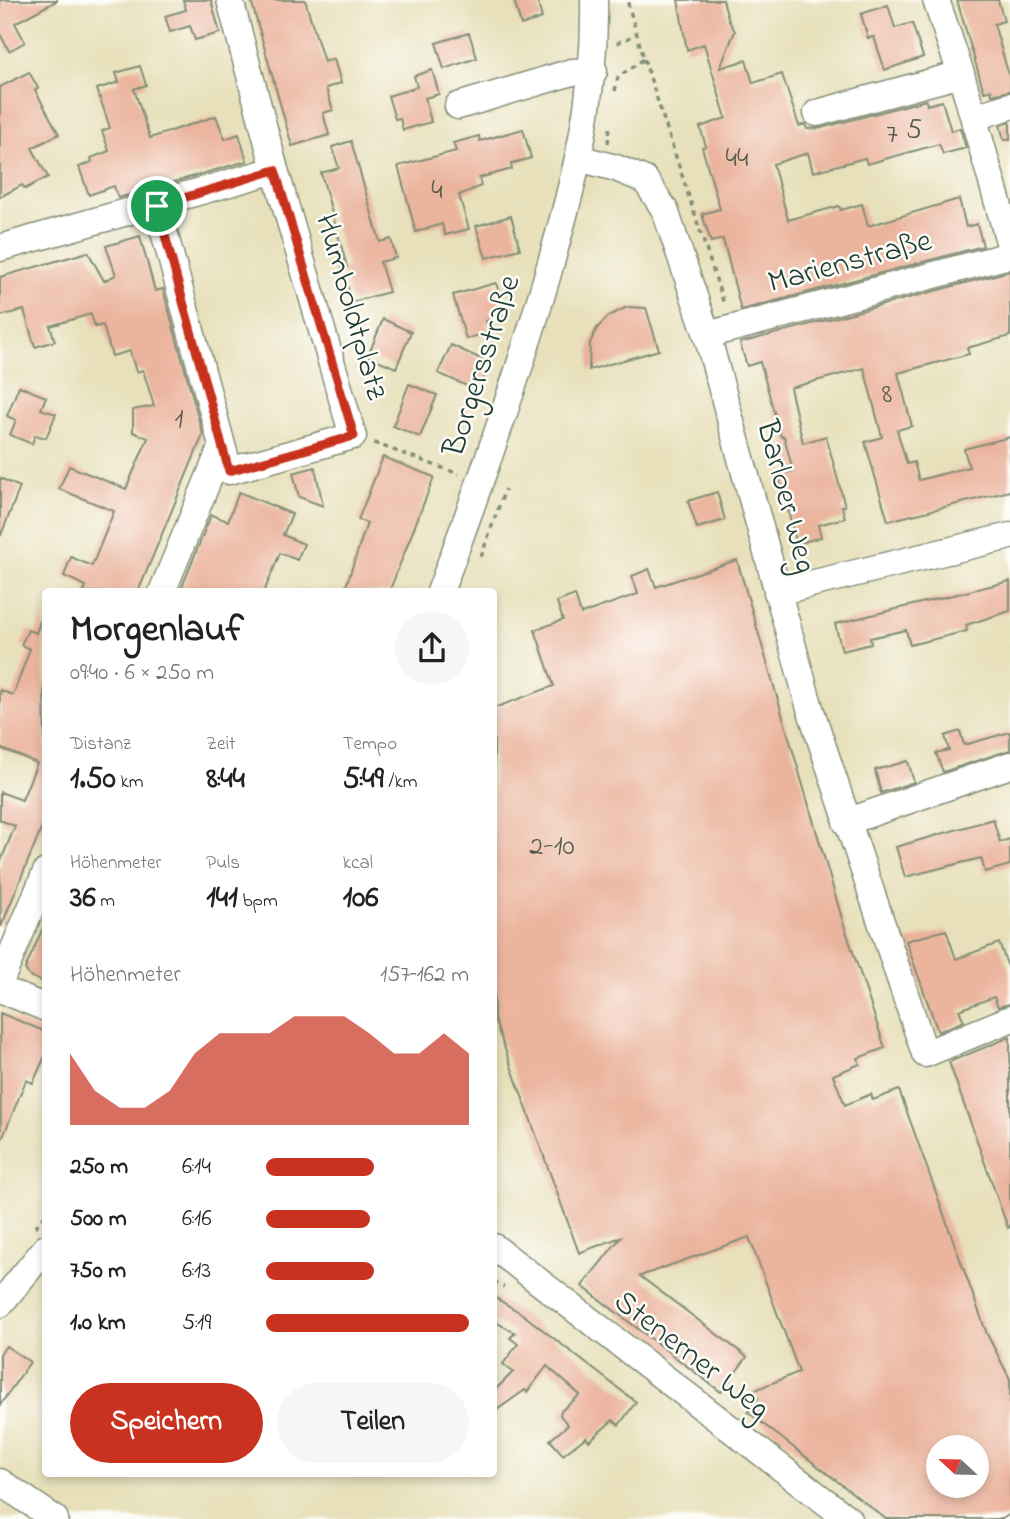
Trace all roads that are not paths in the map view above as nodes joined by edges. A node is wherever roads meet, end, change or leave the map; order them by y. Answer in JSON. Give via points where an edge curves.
{"nodes":[{"id":1,"x":230,"y":0,"type":"edge"},
{"id":2,"x":594,"y":0,"type":"edge"},
{"id":3,"x":936,"y":0,"type":"edge"},
{"id":4,"x":594,"y":71,"type":"junction"},
{"id":5,"x":961,"y":74,"type":"junction"},
{"id":6,"x":458,"y":106,"type":"dead end"},
{"id":7,"x":1010,"y":106,"type":"edge"},
{"id":8,"x":817,"y":113,"type":"dead end"},
{"id":9,"x":974,"y":117,"type":"junction"},
{"id":10,"x":578,"y":158,"type":"junction"},
{"id":11,"x":275,"y":170,"type":"junction"},
{"id":12,"x":157,"y":206,"type":"junction"},
{"id":13,"x":1010,"y":245,"type":"edge"},
{"id":14,"x":0,"y":248,"type":"edge"},
{"id":15,"x":1010,"y":255,"type":"edge"},
{"id":16,"x":707,"y":335,"type":"junction"},
{"id":17,"x":222,"y":446,"type":"junction"},
{"id":18,"x":1010,"y":536,"type":"edge"},
{"id":19,"x":164,"y":588,"type":"edge"},
{"id":20,"x":441,"y":588,"type":"edge"},
{"id":21,"x":777,"y":592,"type":"junction"},
{"id":22,"x":1010,"y":765,"type":"edge"},
{"id":23,"x":846,"y":822,"type":"junction"},
{"id":24,"x":42,"y":882,"type":"edge"},
{"id":25,"x":0,"y":982,"type":"edge"},
{"id":26,"x":0,"y":989,"type":"edge"},
{"id":27,"x":42,"y":1006,"type":"edge"},
{"id":28,"x":1010,"y":1019,"type":"edge"},
{"id":29,"x":497,"y":1249,"type":"edge"},
{"id":30,"x":42,"y":1253,"type":"edge"},
{"id":31,"x":0,"y":1304,"type":"edge"},
{"id":32,"x":0,"y":1482,"type":"edge"},
{"id":33,"x":55,"y":1519,"type":"edge"},
{"id":34,"x":848,"y":1519,"type":"edge"}],
"edges":[{"from":1,"to":11,"type":"street","name":"Humboldtplatz"},
{"from":2,"to":4,"type":"street"},
{"from":3,"to":5,"type":"street"},
{"from":4,"to":6,"type":"street","via":[[572,72]]},
{"from":4,"to":10,"type":"street"},
{"from":5,"to":8,"type":"street"},
{"from":5,"to":9,"type":"street"},
{"from":7,"to":9,"type":"street"},
{"from":9,"to":13,"type":"street"},
{"from":10,"to":16,"type":"street","name":"Barloer Weg","via":[[632,174],[656,193]]},
{"from":10,"to":20,"type":"street","name":"Borgersstraße","via":[[520,369]]},
{"from":11,"to":12,"type":"street"},
{"from":11,"to":17,"type":"street","name":"Humboldtplatz","via":[[354,436],[229,471]]},
{"from":12,"to":14,"type":"street"},
{"from":12,"to":17,"type":"street","name":"Humboldtplatz"},
{"from":15,"to":16,"type":"street","name":"Marienstraße"},
{"from":16,"to":21,"type":"street","name":"Barloer Weg"},
{"from":17,"to":19,"type":"street"},
{"from":18,"to":21,"type":"street"},
{"from":21,"to":23,"type":"street","name":"Barloer Weg"},
{"from":22,"to":23,"type":"street"},
{"from":23,"to":28,"type":"street","name":"Barloer Weg","via":[[925,1054]]},
{"from":24,"to":25,"type":"street"},
{"from":26,"to":27,"type":"street"},
{"from":29,"to":34,"type":"street","name":"Stenerner Weg"},
{"from":30,"to":31,"type":"street"},
{"from":32,"to":33,"type":"street"}]}
